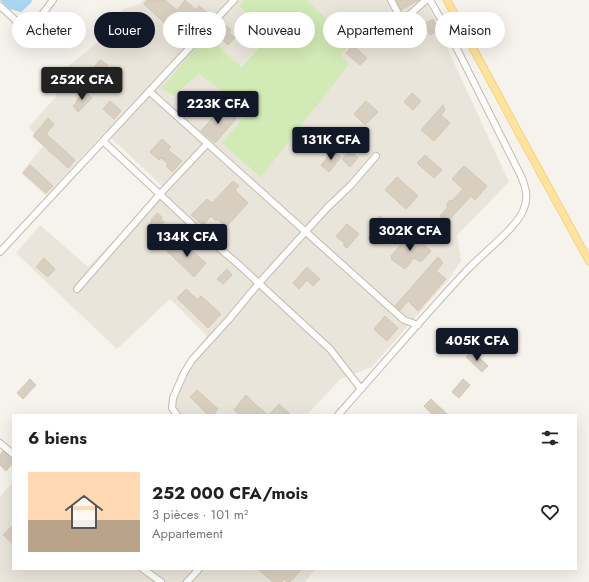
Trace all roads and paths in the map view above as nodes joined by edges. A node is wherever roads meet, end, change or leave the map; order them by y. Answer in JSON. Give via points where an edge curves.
{"nodes":[{"id":1,"x":53,"y":0,"type":"edge"},
{"id":2,"x":234,"y":0,"type":"edge"},
{"id":3,"x":392,"y":0,"type":"edge"},
{"id":4,"x":426,"y":0,"type":"edge"},
{"id":5,"x":430,"y":0,"type":"edge"},
{"id":6,"x":447,"y":0,"type":"edge"},
{"id":7,"x":0,"y":6,"type":"edge"},
{"id":8,"x":150,"y":92,"type":"junction"},
{"id":9,"x":103,"y":142,"type":"junction"},
{"id":10,"x":207,"y":144,"type":"junction"},
{"id":11,"x":376,"y":156,"type":"dead end"},
{"id":12,"x":160,"y":194,"type":"junction"},
{"id":13,"x":305,"y":232,"type":"junction"},
{"id":14,"x":0,"y":252,"type":"edge"},
{"id":15,"x":589,"y":261,"type":"edge"},
{"id":16,"x":259,"y":283,"type":"junction"},
{"id":17,"x":77,"y":289,"type":"dead end"},
{"id":18,"x":418,"y":325,"type":"junction"},
{"id":19,"x":361,"y":389,"type":"junction"},
{"id":20,"x":175,"y":414,"type":"edge"},
{"id":21,"x":339,"y":414,"type":"edge"},
{"id":22,"x":0,"y":443,"type":"edge"},
{"id":23,"x":12,"y":453,"type":"edge"},
{"id":24,"x":144,"y":570,"type":"edge"},
{"id":25,"x":198,"y":570,"type":"edge"},
{"id":26,"x":161,"y":582,"type":"edge"},
{"id":27,"x":187,"y":582,"type":"edge"}],
"edges":[{"from":1,"to":7,"type":"street","via":[[41,16],[24,28]]},
{"from":2,"to":8,"type":"street"},
{"from":3,"to":4,"type":"street","via":[[403,18]]},
{"from":5,"to":18,"type":"street","via":[[521,176],[527,200],[523,211],[511,227],[468,269]]},
{"from":6,"to":15,"type":"main road"},
{"from":8,"to":9,"type":"street"},
{"from":8,"to":10,"type":"street"},
{"from":9,"to":12,"type":"street"},
{"from":9,"to":14,"type":"street"},
{"from":10,"to":12,"type":"street"},
{"from":10,"to":13,"type":"street"},
{"from":11,"to":13,"type":"street"},
{"from":12,"to":16,"type":"street"},
{"from":12,"to":17,"type":"street"},
{"from":13,"to":16,"type":"street"},
{"from":13,"to":18,"type":"street","via":[[404,320]]},
{"from":16,"to":19,"type":"street","via":[[330,349]]},
{"from":16,"to":20,"type":"street","via":[[192,360],[173,398],[172,408]]},
{"from":18,"to":19,"type":"street"},
{"from":19,"to":21,"type":"street"},
{"from":22,"to":23,"type":"street"},
{"from":24,"to":26,"type":"street"},
{"from":25,"to":27,"type":"street"}]}
